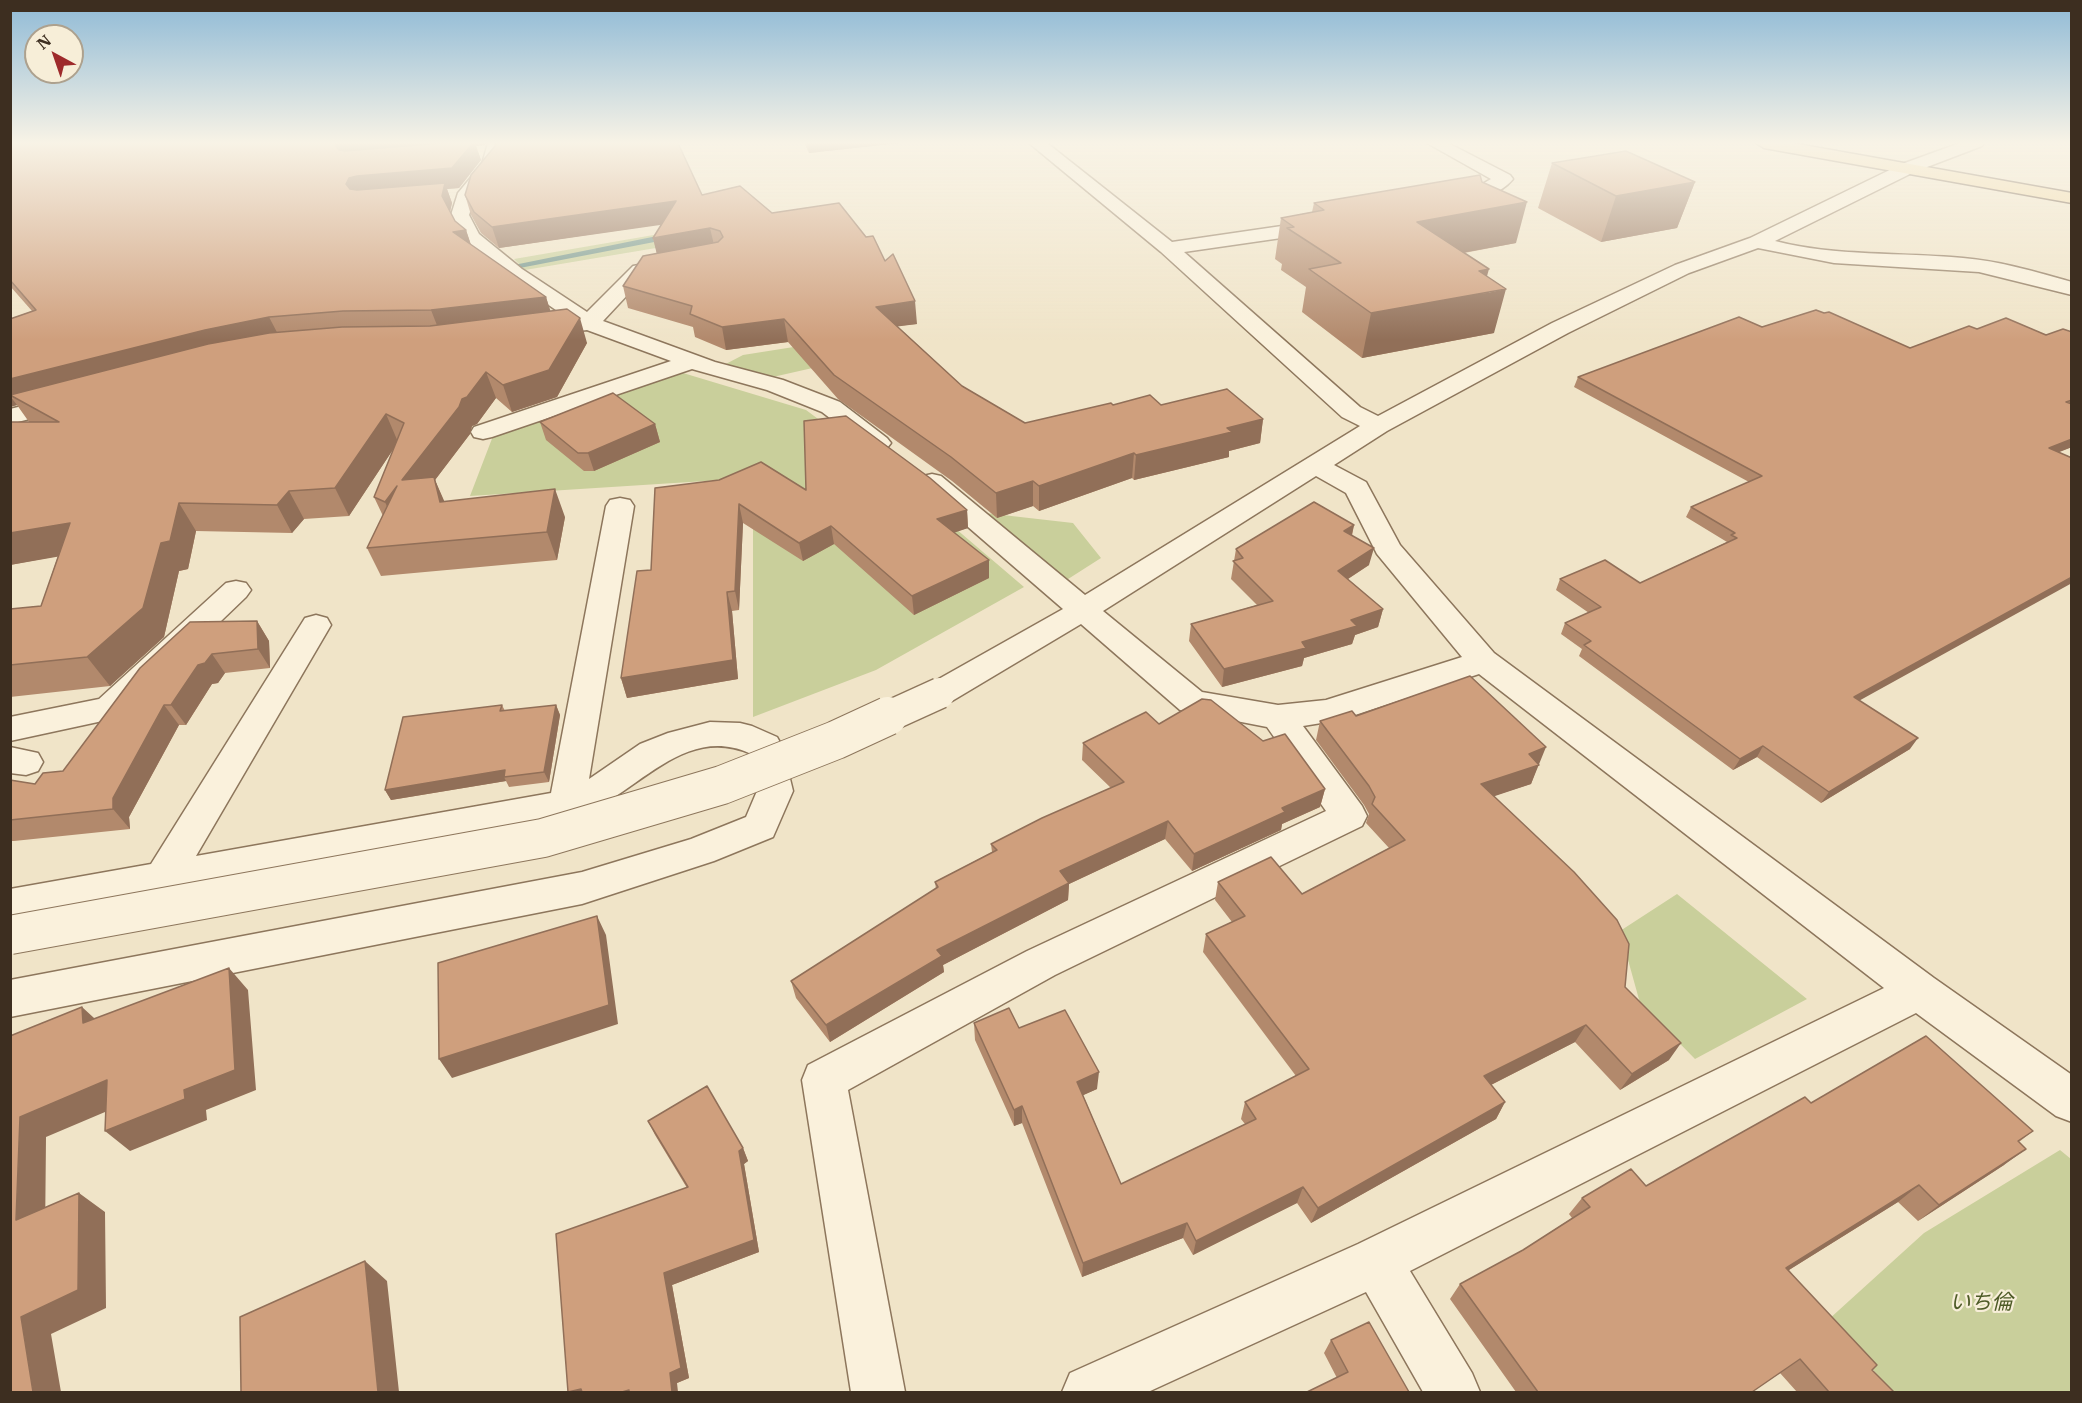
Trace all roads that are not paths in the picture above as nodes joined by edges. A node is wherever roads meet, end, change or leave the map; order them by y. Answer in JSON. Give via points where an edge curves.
{"nodes":[{"id":1,"x":462,"y":208,"type":"edge"},
{"id":2,"x":1119,"y":208,"type":"edge"},
{"id":3,"x":1826,"y":208,"type":"edge"},
{"id":4,"x":1343,"y":223,"type":"edge"},
{"id":5,"x":1757,"y":242,"type":"junction"},
{"id":6,"x":1168,"y":248,"type":"junction"},
{"id":7,"x":683,"y":263,"type":"edge"},
{"id":8,"x":2072,"y":289,"type":"edge"},
{"id":9,"x":589,"y":323,"type":"junction"},
{"id":10,"x":551,"y":328,"type":"edge"},
{"id":11,"x":692,"y":362,"type":"junction"},
{"id":12,"x":91,"y":396,"type":"edge"},
{"id":13,"x":10,"y":417,"type":"edge"},
{"id":14,"x":1378,"y":426,"type":"junction"},
{"id":15,"x":483,"y":432,"type":"dead end"},
{"id":16,"x":1314,"y":465,"type":"junction"},
{"id":17,"x":620,"y":506,"type":"dead end"},
{"id":18,"x":236,"y":590,"type":"dead end"},
{"id":19,"x":1083,"y":610,"type":"junction"},
{"id":20,"x":316,"y":625,"type":"dead end"},
{"id":21,"x":1483,"y":661,"type":"junction"},
{"id":22,"x":1278,"y":717,"type":"junction"},
{"id":23,"x":10,"y":729,"type":"edge"},
{"id":24,"x":567,"y":804,"type":"junction"},
{"id":25,"x":163,"y":878,"type":"junction"},
{"id":26,"x":10,"y":905,"type":"edge"},
{"id":27,"x":10,"y":935,"type":"edge"},
{"id":28,"x":1919,"y":991,"type":"junction"},
{"id":29,"x":10,"y":999,"type":"edge"},
{"id":30,"x":2072,"y":1101,"type":"edge"},
{"id":31,"x":1376,"y":1262,"type":"junction"},
{"id":32,"x":878,"y":1392,"type":"edge"},
{"id":33,"x":1089,"y":1392,"type":"edge"},
{"id":34,"x":1452,"y":1392,"type":"edge"}],
"edges":[{"from":1,"to":9,"type":"street","via":[[460,215],[471,237]]},
{"from":2,"to":6,"type":"street"},
{"from":3,"to":5,"type":"street"},
{"from":4,"to":6,"type":"street"},
{"from":5,"to":8,"type":"street","via":[[1779,249],[1855,258],[1996,268]]},
{"from":5,"to":14,"type":"street","via":[[1682,269],[1560,328]]},
{"from":6,"to":14,"type":"street","via":[[1351,412]]},
{"from":7,"to":9,"type":"street","via":[[640,270]]},
{"from":9,"to":10,"type":"street"},
{"from":9,"to":11,"type":"street"},
{"from":11,"to":15,"type":"street"},
{"from":11,"to":19,"type":"street","via":[[776,386],[831,407],[942,489]]},
{"from":12,"to":13,"type":"street"},
{"from":14,"to":16,"type":"street"},
{"from":16,"to":19,"type":"street"},
{"from":16,"to":21,"type":"street","via":[[1357,488],[1387,548]]},
{"from":17,"to":24,"type":"street"},
{"from":18,"to":23,"type":"street","via":[[109,709]]},
{"from":19,"to":22,"type":"street","via":[[1192,702]]},
{"from":19,"to":27,"type":"street","bridge":true,"via":[[940,693],[722,785],[543,838]]},
{"from":20,"to":25,"type":"street"},
{"from":21,"to":22,"type":"street","via":[[1328,712]]},
{"from":21,"to":28,"type":"street"},
{"from":22,"to":32,"type":"street","via":[[1349,816],[1041,963],[824,1080]]},
{"from":24,"to":25,"type":"street"},
{"from":24,"to":29,"type":"street","via":[[596,792],[652,753],[710,734],[740,735],[765,746],[775,791],[760,827],[701,851],[582,888]]},
{"from":25,"to":26,"type":"street"},
{"from":28,"to":30,"type":"street"},
{"from":28,"to":31,"type":"street"},
{"from":31,"to":33,"type":"street"},
{"from":31,"to":34,"type":"street"}]}
